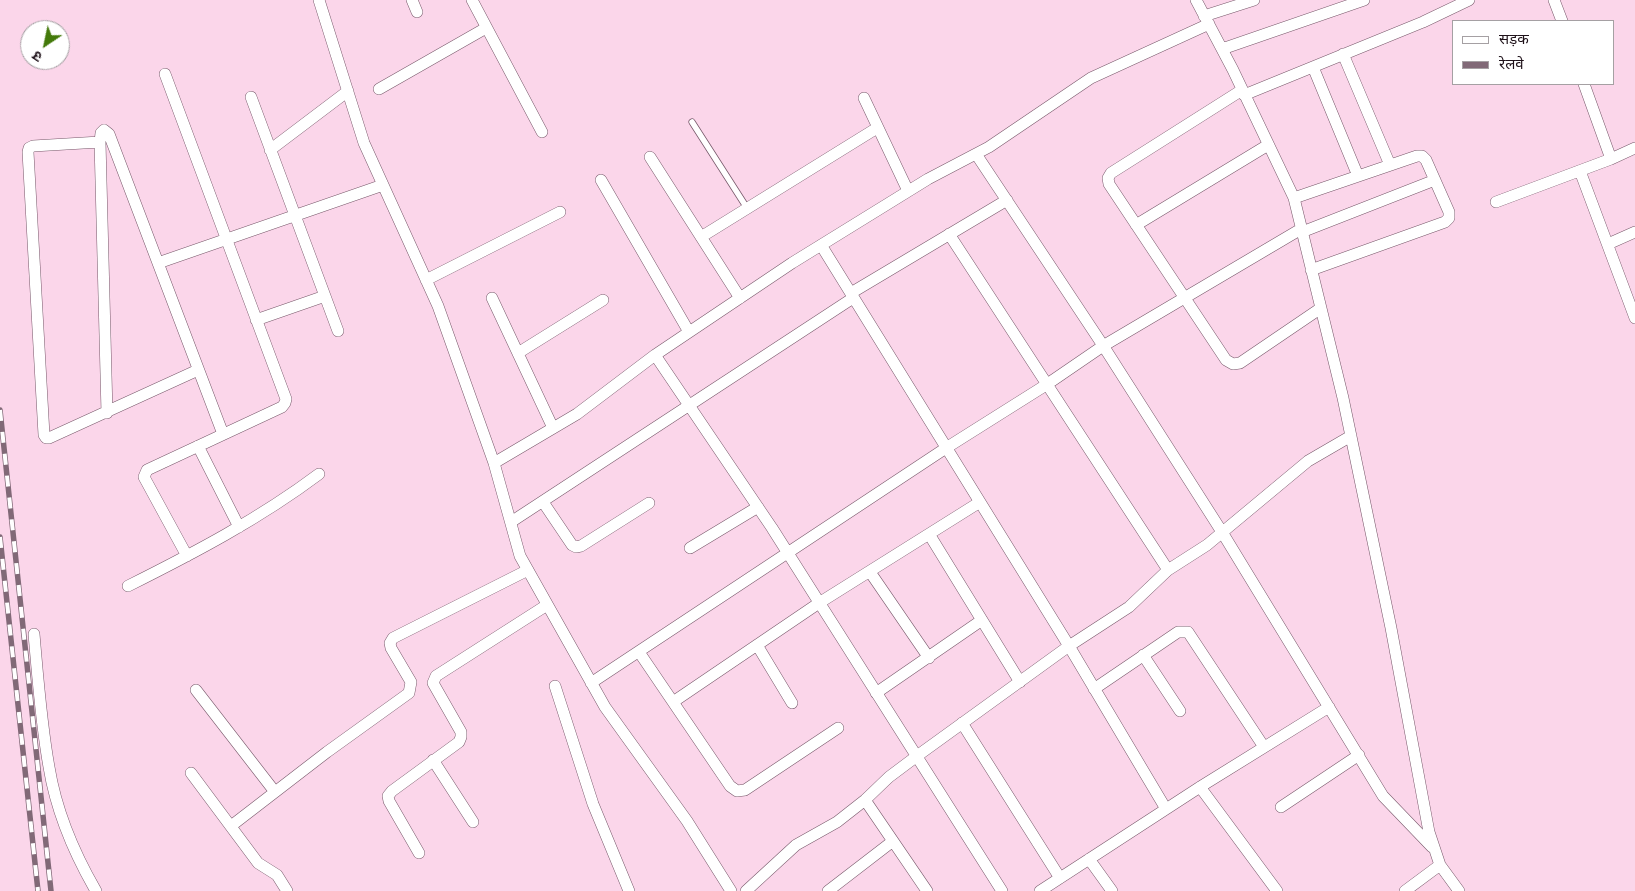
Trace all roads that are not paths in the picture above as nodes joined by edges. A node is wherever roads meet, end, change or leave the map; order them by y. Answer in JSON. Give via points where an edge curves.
{"nodes":[{"id":1,"x":319,"y":0,"type":"edge"},
{"id":2,"x":412,"y":0,"type":"edge"},
{"id":3,"x":472,"y":0,"type":"edge"},
{"id":4,"x":1196,"y":0,"type":"edge"},
{"id":5,"x":1254,"y":0,"type":"edge"},
{"id":6,"x":1364,"y":0,"type":"edge"},
{"id":7,"x":1469,"y":0,"type":"edge"},
{"id":8,"x":1554,"y":0,"type":"edge"},
{"id":9,"x":418,"y":12,"type":"dead end"},
{"id":10,"x":1207,"y":20,"type":"junction"},
{"id":11,"x":1562,"y":20,"type":"edge"},
{"id":12,"x":486,"y":28,"type":"junction"},
{"id":13,"x":1222,"y":49,"type":"junction"},
{"id":14,"x":1344,"y":54,"type":"junction"},
{"id":15,"x":1313,"y":67,"type":"junction"},
{"id":16,"x":166,"y":74,"type":"dead end"},
{"id":17,"x":1584,"y":85,"type":"edge"},
{"id":18,"x":379,"y":88,"type":"dead end"},
{"id":19,"x":348,"y":91,"type":"junction"},
{"id":20,"x":1243,"y":93,"type":"junction"},
{"id":21,"x":251,"y":97,"type":"dead end"},
{"id":22,"x":864,"y":98,"type":"dead end"},
{"id":23,"x":692,"y":122,"type":"dead end"},
{"id":24,"x":878,"y":128,"type":"junction"},
{"id":25,"x":542,"y":132,"type":"dead end"},
{"id":26,"x":100,"y":142,"type":"junction"},
{"id":27,"x":1268,"y":145,"type":"junction"},
{"id":28,"x":1635,"y":148,"type":"edge"},
{"id":29,"x":270,"y":150,"type":"junction"},
{"id":30,"x":976,"y":154,"type":"junction"},
{"id":31,"x":650,"y":157,"type":"dead end"},
{"id":32,"x":1611,"y":160,"type":"junction"},
{"id":33,"x":1390,"y":165,"type":"junction"},
{"id":34,"x":1580,"y":171,"type":"junction"},
{"id":35,"x":1358,"y":176,"type":"junction"},
{"id":36,"x":601,"y":180,"type":"dead end"},
{"id":37,"x":1435,"y":180,"type":"junction"},
{"id":38,"x":383,"y":185,"type":"junction"},
{"id":39,"x":908,"y":191,"type":"junction"},
{"id":40,"x":1294,"y":198,"type":"junction"},
{"id":41,"x":1007,"y":200,"type":"junction"},
{"id":42,"x":1496,"y":202,"type":"dead end"},
{"id":43,"x":747,"y":208,"type":"junction"},
{"id":44,"x":560,"y":212,"type":"dead end"},
{"id":45,"x":295,"y":216,"type":"junction"},
{"id":46,"x":1136,"y":225,"type":"junction"},
{"id":47,"x":1302,"y":230,"type":"junction"},
{"id":48,"x":1635,"y":232,"type":"edge"},
{"id":49,"x":949,"y":234,"type":"junction"},
{"id":50,"x":701,"y":237,"type":"junction"},
{"id":51,"x":227,"y":240,"type":"junction"},
{"id":52,"x":1608,"y":244,"type":"junction"},
{"id":53,"x":821,"y":245,"type":"junction"},
{"id":54,"x":158,"y":263,"type":"junction"},
{"id":55,"x":1312,"y":270,"type":"junction"},
{"id":56,"x":426,"y":280,"type":"junction"},
{"id":57,"x":852,"y":295,"type":"junction"},
{"id":58,"x":325,"y":296,"type":"junction"},
{"id":59,"x":492,"y":298,"type":"dead end"},
{"id":60,"x":740,"y":298,"type":"junction"},
{"id":61,"x":1185,"y":298,"type":"junction"},
{"id":62,"x":603,"y":300,"type":"dead end"},
{"id":63,"x":1321,"y":308,"type":"junction"},
{"id":64,"x":1635,"y":318,"type":"edge"},
{"id":65,"x":256,"y":320,"type":"junction"},
{"id":66,"x":338,"y":330,"type":"dead end"},
{"id":67,"x":689,"y":332,"type":"junction"},
{"id":68,"x":1103,"y":346,"type":"junction"},
{"id":69,"x":518,"y":353,"type":"junction"},
{"id":70,"x":655,"y":355,"type":"junction"},
{"id":71,"x":198,"y":370,"type":"junction"},
{"id":72,"x":1046,"y":385,"type":"junction"},
{"id":73,"x":690,"y":406,"type":"junction"},
{"id":74,"x":107,"y":413,"type":"junction"},
{"id":75,"x":553,"y":428,"type":"junction"},
{"id":76,"x":223,"y":434,"type":"junction"},
{"id":77,"x":1351,"y":436,"type":"junction"},
{"id":78,"x":198,"y":446,"type":"junction"},
{"id":79,"x":946,"y":448,"type":"junction"},
{"id":80,"x":494,"y":463,"type":"junction"},
{"id":81,"x":319,"y":474,"type":"dead end"},
{"id":82,"x":542,"y":502,"type":"junction"},
{"id":83,"x":980,"y":502,"type":"junction"},
{"id":84,"x":649,"y":503,"type":"dead end"},
{"id":85,"x":758,"y":507,"type":"junction"},
{"id":86,"x":510,"y":522,"type":"junction"},
{"id":87,"x":239,"y":527,"type":"junction"},
{"id":88,"x":1222,"y":532,"type":"junction"},
{"id":89,"x":930,"y":534,"type":"junction"},
{"id":90,"x":690,"y":548,"type":"dead end"},
{"id":91,"x":788,"y":554,"type":"junction"},
{"id":92,"x":187,"y":556,"type":"junction"},
{"id":93,"x":528,"y":570,"type":"junction"},
{"id":94,"x":1168,"y":570,"type":"junction"},
{"id":95,"x":870,"y":572,"type":"junction"},
{"id":96,"x":128,"y":586,"type":"dead end"},
{"id":97,"x":819,"y":603,"type":"junction"},
{"id":98,"x":547,"y":605,"type":"junction"},
{"id":99,"x":982,"y":620,"type":"junction"},
{"id":100,"x":34,"y":634,"type":"dead end"},
{"id":101,"x":757,"y":645,"type":"junction"},
{"id":102,"x":1068,"y":646,"type":"junction"},
{"id":103,"x":639,"y":652,"type":"junction"},
{"id":104,"x":1143,"y":656,"type":"junction"},
{"id":105,"x":929,"y":658,"type":"junction"},
{"id":106,"x":1020,"y":682,"type":"junction"},
{"id":107,"x":591,"y":683,"type":"junction"},
{"id":108,"x":555,"y":686,"type":"dead end"},
{"id":109,"x":1094,"y":689,"type":"junction"},
{"id":110,"x":196,"y":690,"type":"dead end"},
{"id":111,"x":876,"y":693,"type":"junction"},
{"id":112,"x":673,"y":702,"type":"junction"},
{"id":113,"x":792,"y":703,"type":"dead end"},
{"id":114,"x":1329,"y":707,"type":"junction"},
{"id":115,"x":1180,"y":711,"type":"dead end"},
{"id":116,"x":962,"y":724,"type":"junction"},
{"id":117,"x":838,"y":728,"type":"dead end"},
{"id":118,"x":1264,"y":747,"type":"junction"},
{"id":119,"x":1359,"y":755,"type":"junction"},
{"id":120,"x":917,"y":756,"type":"junction"},
{"id":121,"x":433,"y":760,"type":"junction"},
{"id":122,"x":191,"y":773,"type":"dead end"},
{"id":123,"x":1200,"y":787,"type":"junction"},
{"id":124,"x":275,"y":792,"type":"junction"},
{"id":125,"x":865,"y":800,"type":"junction"},
{"id":126,"x":1281,"y":807,"type":"dead end"},
{"id":127,"x":1166,"y":809,"type":"junction"},
{"id":128,"x":473,"y":822,"type":"dead end"},
{"id":129,"x":231,"y":826,"type":"junction"},
{"id":130,"x":893,"y":841,"type":"junction"},
{"id":131,"x":1435,"y":850,"type":"junction"},
{"id":132,"x":419,"y":853,"type":"dead end"},
{"id":133,"x":1089,"y":859,"type":"junction"},
{"id":134,"x":1440,"y":865,"type":"junction"},
{"id":135,"x":1060,"y":878,"type":"junction"},
{"id":136,"x":96,"y":891,"type":"edge"},
{"id":137,"x":287,"y":891,"type":"edge"},
{"id":138,"x":629,"y":891,"type":"edge"},
{"id":139,"x":731,"y":891,"type":"edge"},
{"id":140,"x":746,"y":891,"type":"edge"},
{"id":141,"x":828,"y":891,"type":"edge"},
{"id":142,"x":926,"y":891,"type":"edge"},
{"id":143,"x":1002,"y":891,"type":"edge"},
{"id":144,"x":1040,"y":891,"type":"edge"},
{"id":145,"x":1112,"y":891,"type":"edge"},
{"id":146,"x":1277,"y":891,"type":"edge"},
{"id":147,"x":1405,"y":891,"type":"edge"},
{"id":148,"x":1458,"y":891,"type":"edge"}],
"edges":[{"from":1,"to":19,"type":"street"},
{"from":2,"to":9,"type":"street"},
{"from":3,"to":12,"type":"street"},
{"from":4,"to":10,"type":"street"},
{"from":5,"to":10,"type":"street"},
{"from":6,"to":13,"type":"street"},
{"from":7,"to":14,"type":"street"},
{"from":8,"to":11,"type":"street"},
{"from":10,"to":13,"type":"street"},
{"from":10,"to":30,"type":"street","via":[[1091,78]]},
{"from":12,"to":18,"type":"street"},
{"from":12,"to":25,"type":"street"},
{"from":13,"to":20,"type":"street"},
{"from":14,"to":15,"type":"street"},
{"from":14,"to":33,"type":"street"},
{"from":15,"to":20,"type":"street"},
{"from":15,"to":35,"type":"street"},
{"from":16,"to":51,"type":"street"},
{"from":17,"to":32,"type":"street"},
{"from":19,"to":29,"type":"street"},
{"from":19,"to":38,"type":"street","via":[[364,143]]},
{"from":20,"to":27,"type":"street"},
{"from":20,"to":46,"type":"street","via":[[1110,173],[1109,184]]},
{"from":21,"to":29,"type":"street"},
{"from":22,"to":24,"type":"street"},
{"from":23,"to":43,"type":"lane"},
{"from":24,"to":39,"type":"street"},
{"from":24,"to":43,"type":"street"},
{"from":26,"to":54,"type":"street","via":[[101,132],[107,131]]},
{"from":26,"to":74,"type":"street"},
{"from":26,"to":74,"type":"street","via":[[33,146],[28,152],[44,434],[50,438]]},
{"from":27,"to":40,"type":"street"},
{"from":27,"to":46,"type":"street"},
{"from":28,"to":32,"type":"street"},
{"from":29,"to":45,"type":"street"},
{"from":30,"to":39,"type":"street"},
{"from":30,"to":41,"type":"street"},
{"from":31,"to":50,"type":"street"},
{"from":32,"to":34,"type":"street"},
{"from":33,"to":35,"type":"street"},
{"from":33,"to":37,"type":"street","via":[[1422,156]]},
{"from":34,"to":42,"type":"street"},
{"from":34,"to":52,"type":"street"},
{"from":35,"to":40,"type":"street"},
{"from":36,"to":67,"type":"street"},
{"from":37,"to":47,"type":"street"},
{"from":37,"to":55,"type":"street","via":[[1449,212],[1445,222]]},
{"from":38,"to":45,"type":"street"},
{"from":38,"to":56,"type":"street"},
{"from":39,"to":53,"type":"street"},
{"from":40,"to":47,"type":"street"},
{"from":41,"to":49,"type":"street"},
{"from":41,"to":68,"type":"street"},
{"from":43,"to":50,"type":"street"},
{"from":44,"to":56,"type":"street"},
{"from":45,"to":51,"type":"street"},
{"from":45,"to":58,"type":"street"},
{"from":46,"to":61,"type":"street"},
{"from":47,"to":55,"type":"street"},
{"from":47,"to":61,"type":"street"},
{"from":48,"to":52,"type":"street"},
{"from":49,"to":57,"type":"street"},
{"from":49,"to":72,"type":"street"},
{"from":50,"to":60,"type":"street"},
{"from":51,"to":54,"type":"street"},
{"from":51,"to":65,"type":"street"},
{"from":52,"to":64,"type":"street"},
{"from":53,"to":57,"type":"street"},
{"from":53,"to":60,"type":"street"},
{"from":54,"to":71,"type":"street"},
{"from":55,"to":63,"type":"street"},
{"from":56,"to":80,"type":"street"},
{"from":57,"to":73,"type":"street"},
{"from":57,"to":79,"type":"street"},
{"from":58,"to":65,"type":"street"},
{"from":58,"to":66,"type":"street"},
{"from":59,"to":69,"type":"street"},
{"from":60,"to":67,"type":"street"},
{"from":61,"to":63,"type":"street","via":[[1226,360],[1233,364],[1240,363]]},
{"from":61,"to":68,"type":"street"},
{"from":62,"to":69,"type":"street"},
{"from":63,"to":77,"type":"street"},
{"from":65,"to":76,"type":"street","via":[[285,403]]},
{"from":67,"to":70,"type":"street"},
{"from":68,"to":72,"type":"street"},
{"from":68,"to":88,"type":"street"},
{"from":69,"to":75,"type":"street"},
{"from":70,"to":73,"type":"street"},
{"from":70,"to":75,"type":"street","via":[[577,414]]},
{"from":71,"to":74,"type":"street"},
{"from":71,"to":76,"type":"street"},
{"from":72,"to":79,"type":"street"},
{"from":72,"to":94,"type":"street"},
{"from":73,"to":82,"type":"street"},
{"from":73,"to":85,"type":"street"},
{"from":75,"to":80,"type":"street"},
{"from":76,"to":78,"type":"street"},
{"from":77,"to":88,"type":"street","via":[[1308,461]]},
{"from":77,"to":131,"type":"street"},
{"from":78,"to":87,"type":"street"},
{"from":78,"to":92,"type":"street","via":[[147,470],[144,477]]},
{"from":79,"to":83,"type":"street"},
{"from":79,"to":91,"type":"street"},
{"from":80,"to":86,"type":"street"},
{"from":81,"to":87,"type":"street"},
{"from":82,"to":84,"type":"street","via":[[576,547]]},
{"from":82,"to":86,"type":"street"},
{"from":83,"to":89,"type":"street"},
{"from":83,"to":102,"type":"street"},
{"from":85,"to":90,"type":"street"},
{"from":85,"to":91,"type":"street"},
{"from":86,"to":93,"type":"street","via":[[520,556]]},
{"from":87,"to":92,"type":"street"},
{"from":88,"to":94,"type":"street"},
{"from":88,"to":114,"type":"street"},
{"from":89,"to":95,"type":"street"},
{"from":89,"to":99,"type":"street"},
{"from":91,"to":97,"type":"street"},
{"from":91,"to":103,"type":"street"},
{"from":92,"to":96,"type":"street"},
{"from":93,"to":98,"type":"street"},
{"from":93,"to":124,"type":"street","via":[[393,638],[391,648],[411,682],[409,693]]},
{"from":94,"to":102,"type":"street","via":[[1129,606]]},
{"from":95,"to":97,"type":"street"},
{"from":95,"to":105,"type":"street"},
{"from":97,"to":101,"type":"street"},
{"from":97,"to":111,"type":"street"},
{"from":98,"to":107,"type":"street"},
{"from":98,"to":121,"type":"street","via":[[436,676],[434,684],[461,738]]},
{"from":99,"to":105,"type":"street"},
{"from":99,"to":106,"type":"street"},
{"from":100,"to":136,"type":"street","via":[[49,769],[72,842]]},
{"from":101,"to":112,"type":"street"},
{"from":101,"to":113,"type":"street"},
{"from":102,"to":106,"type":"street"},
{"from":102,"to":109,"type":"street"},
{"from":103,"to":107,"type":"street"},
{"from":103,"to":112,"type":"street"},
{"from":104,"to":109,"type":"street"},
{"from":104,"to":115,"type":"street"},
{"from":104,"to":118,"type":"street","via":[[1178,632],[1188,632]]},
{"from":105,"to":111,"type":"street"},
{"from":106,"to":116,"type":"street"},
{"from":107,"to":139,"type":"street","via":[[687,821]]},
{"from":108,"to":138,"type":"street","via":[[593,804]]},
{"from":109,"to":127,"type":"street"},
{"from":110,"to":124,"type":"street"},
{"from":111,"to":120,"type":"street"},
{"from":112,"to":117,"type":"street","via":[[730,786],[738,791],[745,790]]},
{"from":114,"to":118,"type":"street"},
{"from":114,"to":119,"type":"street"},
{"from":116,"to":120,"type":"street"},
{"from":116,"to":135,"type":"street"},
{"from":118,"to":123,"type":"street"},
{"from":119,"to":126,"type":"street"},
{"from":119,"to":131,"type":"street","via":[[1383,796]]},
{"from":120,"to":125,"type":"street"},
{"from":120,"to":143,"type":"street"},
{"from":121,"to":128,"type":"street"},
{"from":121,"to":132,"type":"street","via":[[388,796]]},
{"from":122,"to":129,"type":"street"},
{"from":123,"to":127,"type":"street"},
{"from":123,"to":146,"type":"street"},
{"from":124,"to":129,"type":"street"},
{"from":125,"to":130,"type":"street"},
{"from":125,"to":140,"type":"street","via":[[837,822],[796,845]]},
{"from":127,"to":133,"type":"street"},
{"from":129,"to":137,"type":"street","via":[[258,863],[277,875]]},
{"from":130,"to":141,"type":"street"},
{"from":130,"to":142,"type":"street"},
{"from":131,"to":134,"type":"street"},
{"from":133,"to":135,"type":"street"},
{"from":133,"to":145,"type":"street"},
{"from":134,"to":147,"type":"street"},
{"from":134,"to":148,"type":"street"},
{"from":135,"to":144,"type":"street"}]}
